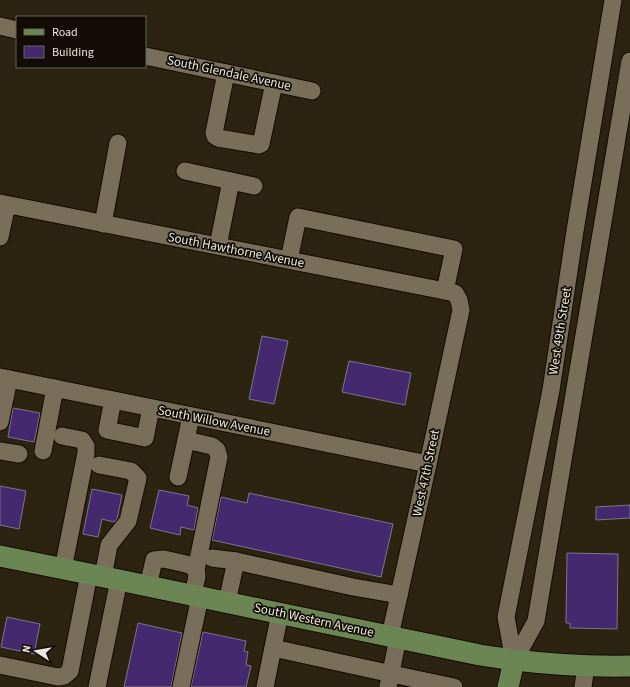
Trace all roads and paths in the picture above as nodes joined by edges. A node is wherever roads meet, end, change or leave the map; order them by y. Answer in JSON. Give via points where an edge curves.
{"nodes":[{"id":1,"x":613,"y":0,"type":"edge"},
{"id":2,"x":0,"y":26,"type":"edge"},
{"id":3,"x":16,"y":30,"type":"edge"},
{"id":4,"x":146,"y":56,"type":"edge"},
{"id":5,"x":630,"y":61,"type":"edge"},
{"id":6,"x":226,"y":73,"type":"junction"},
{"id":7,"x":274,"y":83,"type":"junction"},
{"id":8,"x":312,"y":90,"type":"dead end"},
{"id":9,"x":118,"y":143,"type":"dead end"},
{"id":10,"x":185,"y":171,"type":"dead end"},
{"id":11,"x":231,"y":181,"type":"junction"},
{"id":12,"x":254,"y":186,"type":"dead end"},
{"id":13,"x":3,"y":204,"type":"edge"},
{"id":14,"x":103,"y":224,"type":"junction"},
{"id":15,"x":0,"y":237,"type":"edge"},
{"id":16,"x":218,"y":246,"type":"junction"},
{"id":17,"x":289,"y":260,"type":"junction"},
{"id":18,"x":445,"y":291,"type":"junction"},
{"id":19,"x":461,"y":310,"type":"joint"},
{"id":20,"x":4,"y":378,"type":"edge"},
{"id":21,"x":55,"y":388,"type":"junction"},
{"id":22,"x":113,"y":400,"type":"junction"},
{"id":23,"x":152,"y":408,"type":"junction"},
{"id":24,"x":191,"y":416,"type":"junction"},
{"id":25,"x":0,"y":422,"type":"edge"},
{"id":26,"x":62,"y":436,"type":"dead end"},
{"id":27,"x":186,"y":440,"type":"junction"},
{"id":28,"x":0,"y":450,"type":"edge"},
{"id":29,"x":43,"y":451,"type":"dead end"},
{"id":30,"x":19,"y":454,"type":"dead end"},
{"id":31,"x":428,"y":464,"type":"junction"},
{"id":32,"x":99,"y":465,"type":"dead end"},
{"id":33,"x":178,"y":477,"type":"dead end"},
{"id":34,"x":0,"y":556,"type":"edge"},
{"id":35,"x":212,"y":558,"type":"dead end"},
{"id":36,"x":236,"y":561,"type":"junction"},
{"id":37,"x":62,"y":569,"type":"junction"},
{"id":38,"x":196,"y":570,"type":"junction"},
{"id":39,"x":104,"y":577,"type":"junction"},
{"id":40,"x":148,"y":586,"type":"junction"},
{"id":41,"x":399,"y":595,"type":"junction"},
{"id":42,"x":196,"y":596,"type":"junction"},
{"id":43,"x":227,"y":602,"type":"junction"},
{"id":44,"x":280,"y":613,"type":"junction"},
{"id":45,"x":394,"y":637,"type":"junction"},
{"id":46,"x":273,"y":648,"type":"junction"},
{"id":47,"x":514,"y":661,"type":"junction"},
{"id":48,"x":0,"y":665,"type":"edge"},
{"id":49,"x":586,"y":666,"type":"junction"},
{"id":50,"x":630,"y":666,"type":"edge"},
{"id":51,"x":389,"y":681,"type":"edge"},
{"id":52,"x":97,"y":687,"type":"edge"},
{"id":53,"x":181,"y":687,"type":"edge"},
{"id":54,"x":265,"y":687,"type":"edge"},
{"id":55,"x":454,"y":687,"type":"edge"},
{"id":56,"x":508,"y":687,"type":"edge"},
{"id":57,"x":584,"y":687,"type":"edge"}],
"edges":[{"from":1,"to":47,"type":"street","name":"West 49th Street","via":[[551,390],[506,617]]},
{"from":2,"to":3,"type":"street"},
{"from":4,"to":6,"type":"street","name":"South Glendale Avenue"},
{"from":5,"to":47,"type":"street","name":"West 49th Street","via":[[536,622]]},
{"from":6,"to":7,"type":"street","name":"South Glendale Avenue"},
{"from":6,"to":7,"type":"street","via":[[214,134],[218,138],[261,144]]},
{"from":7,"to":8,"type":"street","name":"South Glendale Avenue"},
{"from":9,"to":14,"type":"street"},
{"from":10,"to":11,"type":"street"},
{"from":11,"to":12,"type":"street"},
{"from":11,"to":16,"type":"street"},
{"from":13,"to":14,"type":"street","name":"South Hawthorne Avenue"},
{"from":13,"to":15,"type":"street"},
{"from":14,"to":16,"type":"street","name":"South Hawthorne Avenue"},
{"from":16,"to":17,"type":"street","name":"South Hawthorne Avenue"},
{"from":17,"to":18,"type":"street","name":"South Hawthorne Avenue"},
{"from":17,"to":18,"type":"street","via":[[298,217],[454,249]]},
{"from":18,"to":19,"type":"street","name":"South Hawthorne Avenue","via":[[455,293]]},
{"from":19,"to":31,"type":"street","name":"West 47th Street"},
{"from":20,"to":21,"type":"street","name":"South Willow Avenue"},
{"from":20,"to":25,"type":"street"},
{"from":21,"to":22,"type":"street","name":"South Willow Avenue"},
{"from":21,"to":29,"type":"street"},
{"from":22,"to":23,"type":"street","name":"South Willow Avenue"},
{"from":22,"to":23,"type":"street","via":[[107,430],[145,438]]},
{"from":23,"to":24,"type":"street","name":"South Willow Avenue"},
{"from":24,"to":27,"type":"street"},
{"from":24,"to":31,"type":"street","name":"South Willow Avenue"},
{"from":26,"to":37,"type":"street","via":[[82,440],[86,446],[86,453]]},
{"from":27,"to":33,"type":"street"},
{"from":27,"to":38,"type":"street","via":[[212,446],[217,450],[219,457]]},
{"from":28,"to":30,"type":"street"},
{"from":31,"to":41,"type":"street","name":"West 47th Street"},
{"from":32,"to":39,"type":"street","via":[[131,471],[138,478],[128,521],[109,545]]},
{"from":34,"to":37,"type":"main road","name":"South Western Avenue"},
{"from":35,"to":36,"type":"street"},
{"from":36,"to":41,"type":"street"},
{"from":36,"to":43,"type":"street"},
{"from":37,"to":39,"type":"main road","name":"South Western Avenue"},
{"from":38,"to":40,"type":"street","via":[[190,565],[164,559],[154,560]]},
{"from":38,"to":42,"type":"street"},
{"from":39,"to":40,"type":"main road","name":"South Western Avenue"},
{"from":39,"to":48,"type":"street","via":[[70,671],[58,677]]},
{"from":39,"to":52,"type":"street"},
{"from":40,"to":42,"type":"main road","name":"South Western Avenue"},
{"from":41,"to":45,"type":"street","name":"West 47th Street"},
{"from":42,"to":43,"type":"main road","name":"South Western Avenue"},
{"from":42,"to":53,"type":"street"},
{"from":43,"to":44,"type":"main road","name":"South Western Avenue"},
{"from":44,"to":45,"type":"main road","name":"South Western Avenue"},
{"from":44,"to":46,"type":"street"},
{"from":45,"to":47,"type":"main road","name":"South Western Avenue"},
{"from":45,"to":51,"type":"street","name":"West 47th Street"},
{"from":46,"to":51,"type":"street","via":[[334,661]]},
{"from":46,"to":54,"type":"street"},
{"from":47,"to":49,"type":"main road","name":"South Western Avenue"},
{"from":47,"to":56,"type":"main road","name":"West 49th Street"},
{"from":49,"to":50,"type":"main road","name":"South Western Avenue"},
{"from":49,"to":57,"type":"street"},
{"from":51,"to":55,"type":"street"}]}
